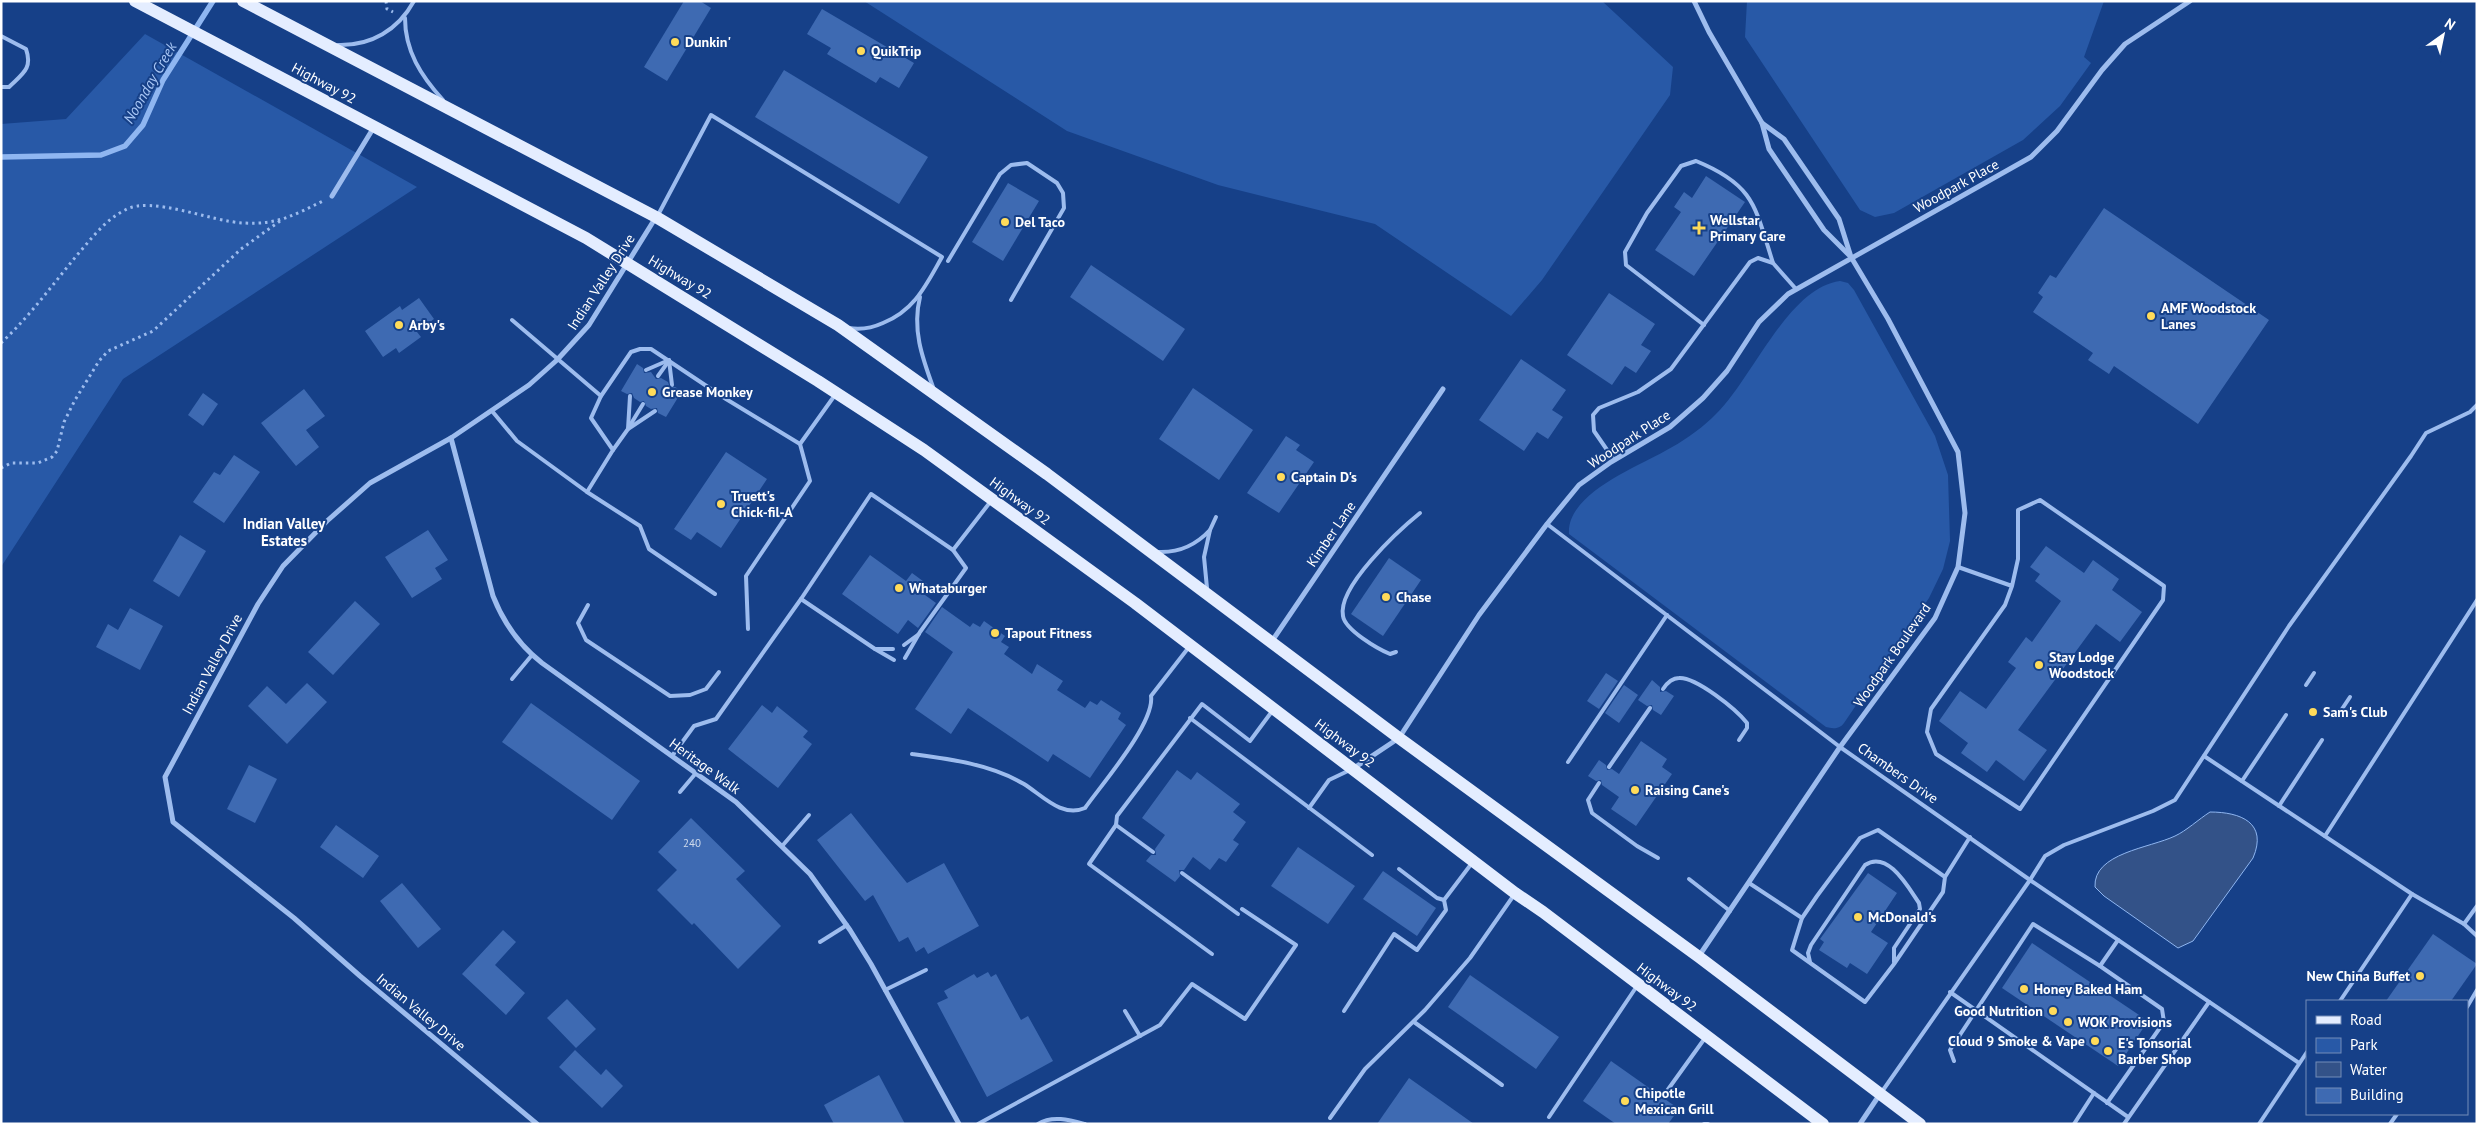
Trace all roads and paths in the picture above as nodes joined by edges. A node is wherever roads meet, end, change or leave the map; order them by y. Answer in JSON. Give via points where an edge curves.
{"nodes":[{"id":1,"x":243,"y":1,"type":"edge"},
{"id":2,"x":386,"y":1,"type":"edge"},
{"id":3,"x":414,"y":1,"type":"edge"},
{"id":4,"x":1694,"y":1,"type":"edge"},
{"id":5,"x":2190,"y":1,"type":"edge"},
{"id":6,"x":139,"y":3,"type":"edge"},
{"id":7,"x":387,"y":9,"type":"dead end"},
{"id":8,"x":404,"y":18,"type":"junction"},
{"id":9,"x":1,"y":36,"type":"edge"},
{"id":10,"x":328,"y":45,"type":"junction"},
{"id":11,"x":1,"y":87,"type":"edge"},
{"id":12,"x":450,"y":108,"type":"junction"},
{"id":13,"x":1762,"y":123,"type":"junction"},
{"id":14,"x":375,"y":126,"type":"junction"},
{"id":15,"x":332,"y":196,"type":"joint"},
{"id":16,"x":656,"y":217,"type":"junction"},
{"id":17,"x":281,"y":221,"type":"junction"},
{"id":18,"x":1852,"y":257,"type":"junction"},
{"id":19,"x":948,"y":261,"type":"dead end"},
{"id":20,"x":1773,"y":263,"type":"junction"},
{"id":21,"x":629,"y":264,"type":"junction"},
{"id":22,"x":1796,"y":289,"type":"junction"},
{"id":23,"x":920,"y":295,"type":"junction"},
{"id":24,"x":1011,"y":300,"type":"dead end"},
{"id":25,"x":512,"y":320,"type":"dead end"},
{"id":26,"x":1704,"y":325,"type":"junction"},
{"id":27,"x":838,"y":326,"type":"junction"},
{"id":28,"x":1,"y":343,"type":"edge"},
{"id":29,"x":557,"y":360,"type":"junction"},
{"id":30,"x":669,"y":360,"type":"junction"},
{"id":31,"x":646,"y":370,"type":"dead end"},
{"id":32,"x":658,"y":376,"type":"dead end"},
{"id":33,"x":672,"y":385,"type":"dead end"},
{"id":34,"x":1443,"y":389,"type":"dead end"},
{"id":35,"x":837,"y":392,"type":"junction"},
{"id":36,"x":935,"y":394,"type":"junction"},
{"id":37,"x":601,"y":396,"type":"junction"},
{"id":38,"x":630,"y":396,"type":"dead end"},
{"id":39,"x":643,"y":404,"type":"dead end"},
{"id":40,"x":2477,"y":405,"type":"edge"},
{"id":41,"x":492,"y":411,"type":"junction"},
{"id":42,"x":655,"y":411,"type":"dead end"},
{"id":43,"x":628,"y":429,"type":"junction"},
{"id":44,"x":452,"y":438,"type":"junction"},
{"id":45,"x":800,"y":444,"type":"junction"},
{"id":46,"x":613,"y":450,"type":"junction"},
{"id":47,"x":1614,"y":460,"type":"junction"},
{"id":48,"x":1,"y":468,"type":"edge"},
{"id":49,"x":587,"y":492,"type":"junction"},
{"id":50,"x":992,"y":500,"type":"junction"},
{"id":51,"x":1420,"y":513,"type":"dead end"},
{"id":52,"x":1216,"y":517,"type":"dead end"},
{"id":53,"x":1547,"y":524,"type":"junction"},
{"id":54,"x":1210,"y":530,"type":"junction"},
{"id":55,"x":953,"y":550,"type":"junction"},
{"id":56,"x":1151,"y":552,"type":"junction"},
{"id":57,"x":1958,"y":567,"type":"junction"},
{"id":58,"x":2012,"y":586,"type":"junction"},
{"id":59,"x":715,"y":594,"type":"dead end"},
{"id":60,"x":1212,"y":597,"type":"junction"},
{"id":61,"x":801,"y":599,"type":"junction"},
{"id":62,"x":2477,"y":600,"type":"edge"},
{"id":63,"x":588,"y":605,"type":"dead end"},
{"id":64,"x":1667,"y":615,"type":"junction"},
{"id":65,"x":748,"y":629,"type":"dead end"},
{"id":66,"x":920,"y":632,"type":"junction"},
{"id":67,"x":1272,"y":643,"type":"junction"},
{"id":68,"x":904,"y":645,"type":"dead end"},
{"id":69,"x":1190,"y":645,"type":"junction"},
{"id":70,"x":893,"y":648,"type":"dead end"},
{"id":71,"x":876,"y":649,"type":"junction"},
{"id":72,"x":1396,"y":652,"type":"dead end"},
{"id":73,"x":532,"y":655,"type":"junction"},
{"id":74,"x":905,"y":658,"type":"dead end"},
{"id":75,"x":894,"y":660,"type":"dead end"},
{"id":76,"x":719,"y":672,"type":"dead end"},
{"id":77,"x":2314,"y":673,"type":"dead end"},
{"id":78,"x":512,"y":679,"type":"dead end"},
{"id":79,"x":2306,"y":685,"type":"dead end"},
{"id":80,"x":1663,"y":689,"type":"dead end"},
{"id":81,"x":2350,"y":697,"type":"dead end"},
{"id":82,"x":1274,"y":708,"type":"junction"},
{"id":83,"x":1650,"y":708,"type":"dead end"},
{"id":84,"x":2342,"y":709,"type":"dead end"},
{"id":85,"x":2286,"y":715,"type":"dead end"},
{"id":86,"x":1190,"y":718,"type":"junction"},
{"id":87,"x":1399,"y":738,"type":"junction"},
{"id":88,"x":1739,"y":740,"type":"dead end"},
{"id":89,"x":2322,"y":740,"type":"dead end"},
{"id":90,"x":1840,"y":747,"type":"junction"},
{"id":91,"x":912,"y":754,"type":"dead end"},
{"id":92,"x":672,"y":756,"type":"junction"},
{"id":93,"x":2204,"y":756,"type":"junction"},
{"id":94,"x":1568,"y":762,"type":"dead end"},
{"id":95,"x":1609,"y":767,"type":"dead end"},
{"id":96,"x":1354,"y":768,"type":"junction"},
{"id":97,"x":696,"y":773,"type":"junction"},
{"id":98,"x":2242,"y":781,"type":"junction"},
{"id":99,"x":1598,"y":782,"type":"dead end"},
{"id":100,"x":680,"y":792,"type":"dead end"},
{"id":101,"x":2279,"y":806,"type":"junction"},
{"id":102,"x":1309,"y":808,"type":"junction"},
{"id":103,"x":809,"y":815,"type":"dead end"},
{"id":104,"x":1116,"y":825,"type":"junction"},
{"id":105,"x":2325,"y":836,"type":"junction"},
{"id":106,"x":1970,"y":837,"type":"junction"},
{"id":107,"x":783,"y":846,"type":"junction"},
{"id":108,"x":1153,"y":852,"type":"dead end"},
{"id":109,"x":1372,"y":855,"type":"dead end"},
{"id":110,"x":1658,"y":858,"type":"dead end"},
{"id":111,"x":1473,"y":861,"type":"junction"},
{"id":112,"x":1400,"y":869,"type":"dead end"},
{"id":113,"x":1182,"y":873,"type":"dead end"},
{"id":114,"x":1945,"y":877,"type":"junction"},
{"id":115,"x":1689,"y":879,"type":"dead end"},
{"id":116,"x":2030,"y":880,"type":"junction"},
{"id":117,"x":1749,"y":882,"type":"junction"},
{"id":118,"x":1515,"y":894,"type":"junction"},
{"id":119,"x":2412,"y":894,"type":"junction"},
{"id":120,"x":1444,"y":900,"type":"junction"},
{"id":121,"x":2477,"y":906,"type":"edge"},
{"id":122,"x":1242,"y":908,"type":"dead end"},
{"id":123,"x":1730,"y":911,"type":"junction"},
{"id":124,"x":1238,"y":914,"type":"dead end"},
{"id":125,"x":1802,"y":918,"type":"junction"},
{"id":126,"x":2464,"y":924,"type":"junction"},
{"id":127,"x":847,"y":925,"type":"junction"},
{"id":128,"x":2477,"y":936,"type":"edge"},
{"id":129,"x":2118,"y":940,"type":"junction"},
{"id":130,"x":820,"y":942,"type":"dead end"},
{"id":131,"x":1212,"y":954,"type":"dead end"},
{"id":132,"x":1699,"y":957,"type":"junction"},
{"id":133,"x":1810,"y":963,"type":"junction"},
{"id":134,"x":1894,"y":964,"type":"junction"},
{"id":135,"x":2100,"y":966,"type":"junction"},
{"id":136,"x":926,"y":970,"type":"dead end"},
{"id":137,"x":1638,"y":984,"type":"junction"},
{"id":138,"x":885,"y":990,"type":"junction"},
{"id":139,"x":2477,"y":990,"type":"edge"},
{"id":140,"x":1950,"y":992,"type":"junction"},
{"id":141,"x":2341,"y":1000,"type":"edge"},
{"id":142,"x":2209,"y":1002,"type":"junction"},
{"id":143,"x":2468,"y":1005,"type":"edge"},
{"id":144,"x":1976,"y":1010,"type":"junction"},
{"id":145,"x":1125,"y":1011,"type":"dead end"},
{"id":146,"x":1344,"y":1011,"type":"dead end"},
{"id":147,"x":1414,"y":1022,"type":"junction"},
{"id":148,"x":1140,"y":1036,"type":"junction"},
{"id":149,"x":1706,"y":1036,"type":"junction"},
{"id":150,"x":2306,"y":1053,"type":"edge"},
{"id":151,"x":1954,"y":1060,"type":"dead end"},
{"id":152,"x":2299,"y":1063,"type":"junction"},
{"id":153,"x":1502,"y":1084,"type":"dead end"},
{"id":154,"x":2094,"y":1093,"type":"junction"},
{"id":155,"x":1880,"y":1094,"type":"junction"},
{"id":156,"x":1664,"y":1095,"type":"dead end"},
{"id":157,"x":2107,"y":1103,"type":"junction"},
{"id":158,"x":1549,"y":1117,"type":"dead end"},
{"id":159,"x":2128,"y":1117,"type":"junction"},
{"id":160,"x":1330,"y":1118,"type":"dead end"},
{"id":161,"x":537,"y":1124,"type":"edge"},
{"id":162,"x":959,"y":1124,"type":"edge"},
{"id":163,"x":978,"y":1124,"type":"edge"},
{"id":164,"x":1038,"y":1124,"type":"edge"},
{"id":165,"x":1085,"y":1124,"type":"edge"},
{"id":166,"x":1704,"y":1124,"type":"edge"},
{"id":167,"x":1708,"y":1124,"type":"edge"},
{"id":168,"x":1822,"y":1124,"type":"edge"},
{"id":169,"x":1860,"y":1124,"type":"edge"},
{"id":170,"x":1920,"y":1124,"type":"edge"},
{"id":171,"x":2074,"y":1124,"type":"edge"},
{"id":172,"x":2124,"y":1124,"type":"edge"},
{"id":173,"x":2259,"y":1124,"type":"edge"}],
"edges":[{"from":1,"to":10,"type":"main road"},
{"from":2,"to":7,"type":"path"},
{"from":3,"to":8,"type":"lane"},
{"from":4,"to":13,"type":"street"},
{"from":5,"to":18,"type":"street","name":"Woodpark Place","via":[[2125,44],[2076,108],[2032,157]]},
{"from":6,"to":14,"type":"main road","name":"Highway 92"},
{"from":8,"to":10,"type":"lane","via":[[366,41]]},
{"from":8,"to":12,"type":"lane","via":[[413,58]]},
{"from":9,"to":11,"type":"lane","via":[[26,49],[30,60],[26,71],[9,87]]},
{"from":10,"to":12,"type":"main road"},
{"from":12,"to":16,"type":"main road"},
{"from":13,"to":18,"type":"street","via":[[1769,149],[1796,191],[1824,230]]},
{"from":13,"to":18,"type":"street","via":[[1784,139],[1839,218]]},
{"from":14,"to":15,"type":"street"},
{"from":14,"to":21,"type":"main road","name":"Highway 92"},
{"from":15,"to":17,"type":"path"},
{"from":16,"to":21,"type":"street","name":"Indian Valley Drive"},
{"from":16,"to":23,"type":"lane","via":[[711,115],[942,256]]},
{"from":16,"to":27,"type":"main road"},
{"from":17,"to":28,"type":"path","via":[[243,223],[201,217],[155,205],[126,208],[99,230],[34,310]]},
{"from":17,"to":48,"type":"path","via":[[241,249],[153,331],[108,351],[64,422],[57,451],[52,457],[38,463],[11,463]]},
{"from":18,"to":22,"type":"street","name":"Woodpark Place"},
{"from":18,"to":57,"type":"street","name":"Woodpark Boulevard","via":[[1958,452],[1965,513]]},
{"from":19,"to":24,"type":"lane","via":[[1000,174],[1011,165],[1026,163],[1057,183],[1063,193],[1064,208]]},
{"from":20,"to":22,"type":"lane"},
{"from":20,"to":26,"type":"lane","via":[[1758,258],[1750,262]]},
{"from":20,"to":26,"type":"lane","via":[[1749,196],[1736,183],[1706,165],[1696,161],[1681,166],[1646,213],[1624,259],[1626,265]]},
{"from":21,"to":29,"type":"street","name":"Indian Valley Drive","via":[[589,325]]},
{"from":21,"to":35,"type":"main road","name":"Highway 92"},
{"from":22,"to":47,"type":"street","name":"Woodpark Place","via":[[1759,322],[1727,371],[1703,398],[1670,427]]},
{"from":23,"to":27,"type":"lane","via":[[906,311],[875,326],[854,329]]},
{"from":23,"to":36,"type":"lane","via":[[916,318],[918,341]]},
{"from":25,"to":29,"type":"lane"},
{"from":26,"to":47,"type":"lane","via":[[1671,369],[1638,392],[1599,408],[1593,415],[1594,431]]},
{"from":27,"to":36,"type":"main road"},
{"from":29,"to":37,"type":"lane"},
{"from":29,"to":41,"type":"street","name":"Indian Valley Drive"},
{"from":30,"to":31,"type":"lane"},
{"from":30,"to":32,"type":"lane"},
{"from":30,"to":33,"type":"lane"},
{"from":30,"to":37,"type":"lane","via":[[651,348],[631,352]]},
{"from":30,"to":45,"type":"lane"},
{"from":34,"to":67,"type":"street","name":"Kimber Lane"},
{"from":35,"to":45,"type":"lane"},
{"from":35,"to":50,"type":"main road","name":"Highway 92"},
{"from":36,"to":56,"type":"main road"},
{"from":37,"to":46,"type":"lane","via":[[591,418]]},
{"from":38,"to":43,"type":"lane"},
{"from":39,"to":43,"type":"lane"},
{"from":40,"to":93,"type":"lane","via":[[2470,412],[2426,433],[2289,626]]},
{"from":41,"to":44,"type":"street","name":"Indian Valley Drive"},
{"from":41,"to":49,"type":"lane","via":[[517,441]]},
{"from":42,"to":43,"type":"lane"},
{"from":43,"to":46,"type":"lane"},
{"from":44,"to":73,"type":"street","name":"Heritage Walk","via":[[493,596],[516,640]]},
{"from":44,"to":161,"type":"street","name":"Indian Valley Drive","via":[[370,483],[283,566],[258,604],[165,777],[173,822],[294,918]]},
{"from":45,"to":65,"type":"lane","via":[[810,482],[746,576]]},
{"from":46,"to":49,"type":"lane"},
{"from":47,"to":53,"type":"street","name":"Woodpark Place","via":[[1580,485]]},
{"from":49,"to":59,"type":"lane","via":[[640,526],[648,549]]},
{"from":50,"to":55,"type":"lane"},
{"from":50,"to":69,"type":"main road","name":"Highway 92"},
{"from":51,"to":72,"type":"lane","via":[[1378,552],[1352,586],[1343,607],[1342,617],[1350,629],[1382,651]]},
{"from":52,"to":54,"type":"lane"},
{"from":53,"to":64,"type":"lane","name":"Chambers Drive"},
{"from":53,"to":87,"type":"street","name":"Woodpark Place","via":[[1479,615]]},
{"from":54,"to":56,"type":"lane","via":[[1200,541],[1189,546],[1175,551]]},
{"from":54,"to":60,"type":"lane","via":[[1204,566],[1206,588]]},
{"from":55,"to":61,"type":"lane","via":[[871,494]]},
{"from":55,"to":66,"type":"lane","via":[[966,568]]},
{"from":56,"to":60,"type":"main road"},
{"from":57,"to":58,"type":"lane"},
{"from":57,"to":90,"type":"street","name":"Woodpark Boulevard","via":[[1935,618]]},
{"from":58,"to":58,"type":"lane","via":[[2005,606],[1932,709],[1927,732],[1936,754],[2020,809],[2163,600],[2164,586],[2040,500],[2018,510],[2018,559]]},
{"from":60,"to":67,"type":"main road"},
{"from":61,"to":71,"type":"lane"},
{"from":61,"to":92,"type":"lane","via":[[716,719],[694,726]]},
{"from":62,"to":105,"type":"lane"},
{"from":63,"to":76,"type":"lane","via":[[578,623],[586,640],[670,696],[690,695],[706,689]]},
{"from":64,"to":90,"type":"lane","name":"Chambers Drive"},
{"from":64,"to":94,"type":"lane"},
{"from":66,"to":68,"type":"lane"},
{"from":66,"to":74,"type":"lane"},
{"from":67,"to":87,"type":"main road"},
{"from":69,"to":82,"type":"main road","name":"Highway 92"},
{"from":69,"to":91,"type":"lane","via":[[1151,696],[1152,706],[1146,723],[1085,808],[1076,812],[1060,808],[1022,783],[992,771],[962,761]]},
{"from":70,"to":71,"type":"lane"},
{"from":71,"to":75,"type":"lane"},
{"from":73,"to":78,"type":"lane"},
{"from":73,"to":92,"type":"street","name":"Heritage Walk"},
{"from":77,"to":79,"type":"lane"},
{"from":80,"to":88,"type":"lane","via":[[1673,679],[1693,680],[1747,722]]},
{"from":81,"to":84,"type":"lane"},
{"from":82,"to":86,"type":"lane","via":[[1250,740],[1202,704]]},
{"from":82,"to":96,"type":"main road","name":"Highway 92"},
{"from":83,"to":95,"type":"lane"},
{"from":85,"to":98,"type":"lane"},
{"from":86,"to":102,"type":"lane"},
{"from":86,"to":104,"type":"lane","via":[[1117,816]]},
{"from":87,"to":96,"type":"street","name":"Woodpark Place"},
{"from":87,"to":132,"type":"main road"},
{"from":89,"to":101,"type":"lane"},
{"from":90,"to":106,"type":"lane","name":"Chambers Drive"},
{"from":90,"to":117,"type":"street","name":"Woodpark Boulevard"},
{"from":92,"to":97,"type":"street","name":"Heritage Walk"},
{"from":93,"to":98,"type":"lane"},
{"from":93,"to":116,"type":"lane","via":[[2175,800],[2064,845],[2045,856]]},
{"from":96,"to":102,"type":"lane","via":[[1329,780]]},
{"from":96,"to":111,"type":"main road","name":"Highway 92"},
{"from":97,"to":100,"type":"lane"},
{"from":97,"to":107,"type":"street","name":"Heritage Walk","via":[[748,812]]},
{"from":98,"to":101,"type":"lane"},
{"from":99,"to":110,"type":"lane","via":[[1588,800],[1592,813]]},
{"from":101,"to":105,"type":"lane"},
{"from":102,"to":109,"type":"lane"},
{"from":103,"to":107,"type":"lane"},
{"from":104,"to":108,"type":"lane"},
{"from":104,"to":131,"type":"lane","via":[[1089,864]]},
{"from":105,"to":119,"type":"lane"},
{"from":106,"to":114,"type":"lane"},
{"from":106,"to":116,"type":"lane","name":"Chambers Drive"},
{"from":107,"to":127,"type":"street","name":"Heritage Walk","via":[[810,874]]},
{"from":111,"to":118,"type":"main road","name":"Highway 92"},
{"from":111,"to":120,"type":"lane"},
{"from":112,"to":120,"type":"lane"},
{"from":113,"to":124,"type":"lane"},
{"from":114,"to":125,"type":"lane","via":[[1878,830],[1860,838]]},
{"from":114,"to":134,"type":"lane","via":[[1943,892]]},
{"from":115,"to":123,"type":"lane"},
{"from":116,"to":129,"type":"lane","name":"Chambers Drive"},
{"from":116,"to":140,"type":"lane"},
{"from":117,"to":123,"type":"street","name":"Woodpark Boulevard"},
{"from":117,"to":125,"type":"lane"},
{"from":118,"to":137,"type":"main road","name":"Highway 92"},
{"from":118,"to":147,"type":"lane","via":[[1470,958]]},
{"from":119,"to":126,"type":"lane"},
{"from":119,"to":141,"type":"lane"},
{"from":120,"to":146,"type":"lane","via":[[1446,910],[1417,950],[1394,934]]},
{"from":121,"to":126,"type":"lane"},
{"from":122,"to":148,"type":"lane","via":[[1296,945],[1245,1019],[1192,984],[1166,1020]]},
{"from":123,"to":132,"type":"street","name":"Woodpark Boulevard"},
{"from":125,"to":133,"type":"lane","via":[[1792,950]]},
{"from":126,"to":128,"type":"lane"},
{"from":127,"to":130,"type":"lane"},
{"from":127,"to":138,"type":"street","name":"Heritage Walk"},
{"from":129,"to":135,"type":"lane"},
{"from":129,"to":142,"type":"lane","name":"Chambers Drive"},
{"from":132,"to":155,"type":"main road"},
{"from":133,"to":134,"type":"lane","via":[[1865,1002]]},
{"from":133,"to":134,"type":"lane","via":[[1808,953],[1811,944],[1865,865],[1871,861],[1882,862],[1892,868],[1919,903],[1920,909],[1894,948]]},
{"from":135,"to":144,"type":"lane","via":[[2033,924]]},
{"from":135,"to":157,"type":"lane","via":[[2162,1009],[2164,1022]]},
{"from":136,"to":138,"type":"lane"},
{"from":137,"to":149,"type":"main road","name":"Highway 92"},
{"from":137,"to":158,"type":"lane"},
{"from":138,"to":162,"type":"street","name":"Heritage Walk"},
{"from":139,"to":143,"type":"lane"},
{"from":140,"to":144,"type":"lane"},
{"from":140,"to":155,"type":"lane"},
{"from":142,"to":152,"type":"lane","name":"Chambers Drive"},
{"from":142,"to":159,"type":"lane"},
{"from":144,"to":151,"type":"lane","via":[[1950,1050]]},
{"from":144,"to":154,"type":"lane"},
{"from":145,"to":148,"type":"lane"},
{"from":147,"to":153,"type":"lane"},
{"from":147,"to":160,"type":"lane","via":[[1365,1069]]},
{"from":148,"to":163,"type":"lane"},
{"from":149,"to":156,"type":"lane"},
{"from":149,"to":168,"type":"main road","name":"Highway 92"},
{"from":150,"to":152,"type":"lane"},
{"from":152,"to":173,"type":"lane"},
{"from":154,"to":157,"type":"lane"},
{"from":154,"to":171,"type":"lane"},
{"from":155,"to":169,"type":"street"},
{"from":155,"to":170,"type":"main road"},
{"from":157,"to":159,"type":"lane"},
{"from":159,"to":172,"type":"lane"},
{"from":164,"to":165,"type":"lane","via":[[1062,1119]]},
{"from":166,"to":167,"type":"lane"}]}
